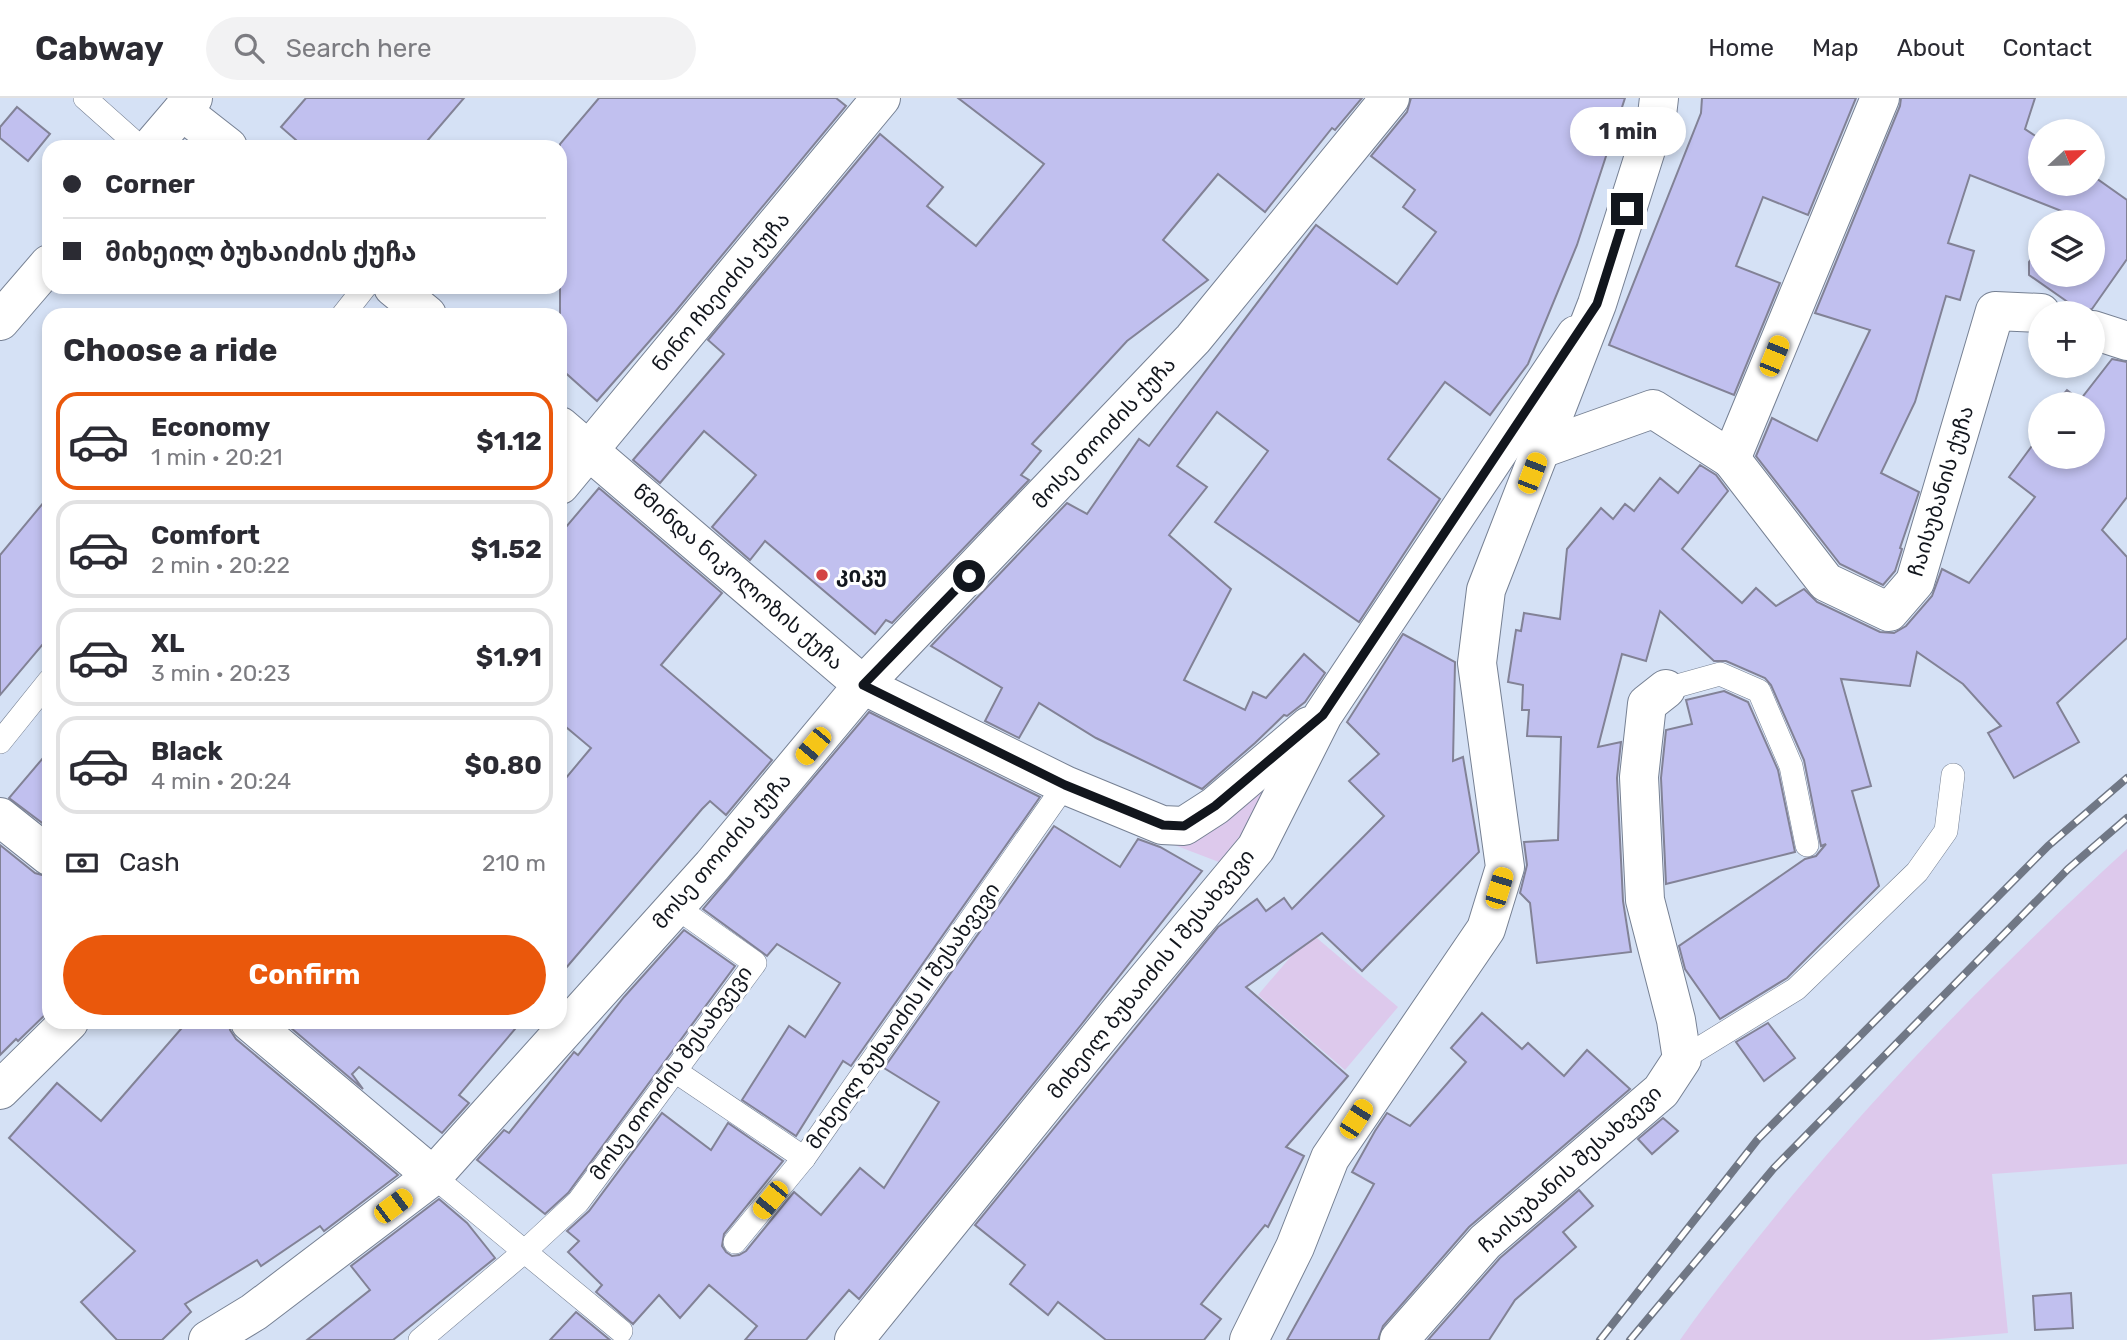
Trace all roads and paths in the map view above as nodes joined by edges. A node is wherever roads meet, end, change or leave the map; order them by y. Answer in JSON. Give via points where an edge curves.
{"nodes":[{"id":1,"x":85,"y":98,"type":"edge"},
{"id":2,"x":881,"y":98,"type":"edge"},
{"id":3,"x":1390,"y":98,"type":"edge"},
{"id":4,"x":1659,"y":98,"type":"edge"},
{"id":5,"x":1880,"y":98,"type":"edge"},
{"id":6,"x":188,"y":104,"type":"edge"},
{"id":7,"x":132,"y":140,"type":"edge"},
{"id":8,"x":157,"y":140,"type":"edge"},
{"id":9,"x":221,"y":140,"type":"edge"},
{"id":10,"x":42,"y":272,"type":"edge"},
{"id":11,"x":360,"y":294,"type":"edge"},
{"id":12,"x":402,"y":294,"type":"edge"},
{"id":13,"x":1597,"y":304,"type":"junction"},
{"id":14,"x":348,"y":308,"type":"edge"},
{"id":15,"x":418,"y":308,"type":"edge"},
{"id":16,"x":2028,"y":312,"type":"edge"},
{"id":17,"x":0,"y":321,"type":"edge"},
{"id":18,"x":2105,"y":334,"type":"edge"},
{"id":19,"x":2127,"y":341,"type":"edge"},
{"id":20,"x":567,"y":432,"type":"edge"},
{"id":21,"x":1541,"y":449,"type":"junction"},
{"id":22,"x":590,"y":451,"type":"junction"},
{"id":23,"x":1731,"y":459,"type":"junction"},
{"id":24,"x":567,"y":477,"type":"edge"},
{"id":25,"x":863,"y":685,"type":"junction"},
{"id":26,"x":1666,"y":689,"type":"joint"},
{"id":27,"x":42,"y":690,"type":"edge"},
{"id":28,"x":1323,"y":715,"type":"junction"},
{"id":29,"x":0,"y":742,"type":"edge"},
{"id":30,"x":1953,"y":775,"type":"dead end"},
{"id":31,"x":1065,"y":785,"type":"junction"},
{"id":32,"x":0,"y":817,"type":"edge"},
{"id":33,"x":1807,"y":845,"type":"dead end"},
{"id":34,"x":42,"y":850,"type":"edge"},
{"id":35,"x":676,"y":907,"type":"junction"},
{"id":36,"x":567,"y":1028,"type":"edge"},
{"id":37,"x":62,"y":1029,"type":"edge"},
{"id":38,"x":258,"y":1029,"type":"edge"},
{"id":39,"x":566,"y":1029,"type":"edge"},
{"id":40,"x":1682,"y":1059,"type":"junction"},
{"id":41,"x":675,"y":1071,"type":"junction"},
{"id":42,"x":0,"y":1090,"type":"edge"},
{"id":43,"x":804,"y":1158,"type":"junction"},
{"id":44,"x":433,"y":1176,"type":"junction"},
{"id":45,"x":735,"y":1242,"type":"dead end"},
{"id":46,"x":525,"y":1251,"type":"junction"},
{"id":47,"x":621,"y":1331,"type":"dead end"},
{"id":48,"x":208,"y":1340,"type":"edge"},
{"id":49,"x":420,"y":1340,"type":"edge"},
{"id":50,"x":854,"y":1340,"type":"edge"},
{"id":51,"x":1249,"y":1340,"type":"edge"},
{"id":52,"x":1399,"y":1340,"type":"edge"}],
"edges":[{"from":1,"to":7,"type":"lane"},
{"from":2,"to":22,"type":"street","name":"ნინო ჩხეიძის ქუჩა"},
{"from":3,"to":25,"type":"street","name":"მოსე თოიძის ქუჩა","via":[[1193,339]]},
{"from":4,"to":13,"type":"street"},
{"from":5,"to":23,"type":"street"},
{"from":6,"to":8,"type":"street"},
{"from":6,"to":9,"type":"street"},
{"from":10,"to":17,"type":"street"},
{"from":11,"to":14,"type":"lane"},
{"from":12,"to":15,"type":"street"},
{"from":13,"to":21,"type":"street"},
{"from":13,"to":28,"type":"street","name":"მიხეილ ბუხაიძის I შესახვევი"},
{"from":16,"to":23,"type":"street","name":"ჩაისუბანის ქუჩა","via":[[1995,311],[1915,582],[1889,612],[1826,582]]},
{"from":18,"to":19,"type":"street"},
{"from":20,"to":22,"type":"street","name":"წმინდა ნიკოლოზის ქუჩა"},
{"from":21,"to":23,"type":"street","name":"ჩაისუბანის ქუჩა","via":[[1653,409]]},
{"from":21,"to":51,"type":"street","via":[[1486,590],[1477,663],[1505,867],[1486,929],[1330,1158],[1295,1247]]},
{"from":22,"to":24,"type":"street","name":"ნინო ჩხეიძის ქუჩა"},
{"from":22,"to":25,"type":"street","name":"წმინდა ნიკოლოზის ქუჩა"},
{"from":25,"to":31,"type":"street","name":"წმინდა ნიკოლოზის ქუჩა"},
{"from":25,"to":35,"type":"street","name":"მოსე თოიძის ქუჩა"},
{"from":26,"to":33,"type":"lane","via":[[1720,674],[1759,691],[1791,766]]},
{"from":26,"to":40,"type":"street","via":[[1647,704],[1639,778],[1646,900]]},
{"from":27,"to":29,"type":"lane"},
{"from":28,"to":31,"type":"street","name":"წმინდა ნიკოლოზის ქუჩა","via":[[1215,806],[1184,826],[1163,825]]},
{"from":28,"to":50,"type":"street","name":"მიხეილ ბუხაიძის I შესახვევი","via":[[1256,848]]},
{"from":30,"to":40,"type":"lane","name":"ჩაისუბანის შესახვევი","via":[[1946,831],[1917,872],[1796,989]]},
{"from":31,"to":43,"type":"lane","name":"მიხეილ ბუხაიძის II შესახვევი"},
{"from":32,"to":34,"type":"street"},
{"from":35,"to":36,"type":"street","name":"მოსე თოიძის ქუჩა"},
{"from":35,"to":41,"type":"lane","name":"მოსე თოიძის შესახვევი","via":[[755,963]]},
{"from":37,"to":42,"type":"street"},
{"from":38,"to":44,"type":"street"},
{"from":39,"to":44,"type":"street","name":"მოსე თოიძის ქუჩა"},
{"from":40,"to":52,"type":"street","name":"ჩაისუბანის შესახვევი","via":[[1661,1091],[1485,1242]]},
{"from":41,"to":43,"type":"lane"},
{"from":41,"to":46,"type":"lane","name":"მოსე თოიძის შესახვევი","via":[[578,1202]]},
{"from":43,"to":45,"type":"lane","name":"მიხეილ ბუხაიძის II შესახვევი"},
{"from":44,"to":46,"type":"lane"},
{"from":44,"to":48,"type":"street","name":"მოსე თოიძის ქუჩა","via":[[254,1312]]},
{"from":46,"to":47,"type":"lane"},
{"from":46,"to":49,"type":"lane","name":"მოსე თოიძის შესახვევი"}]}
